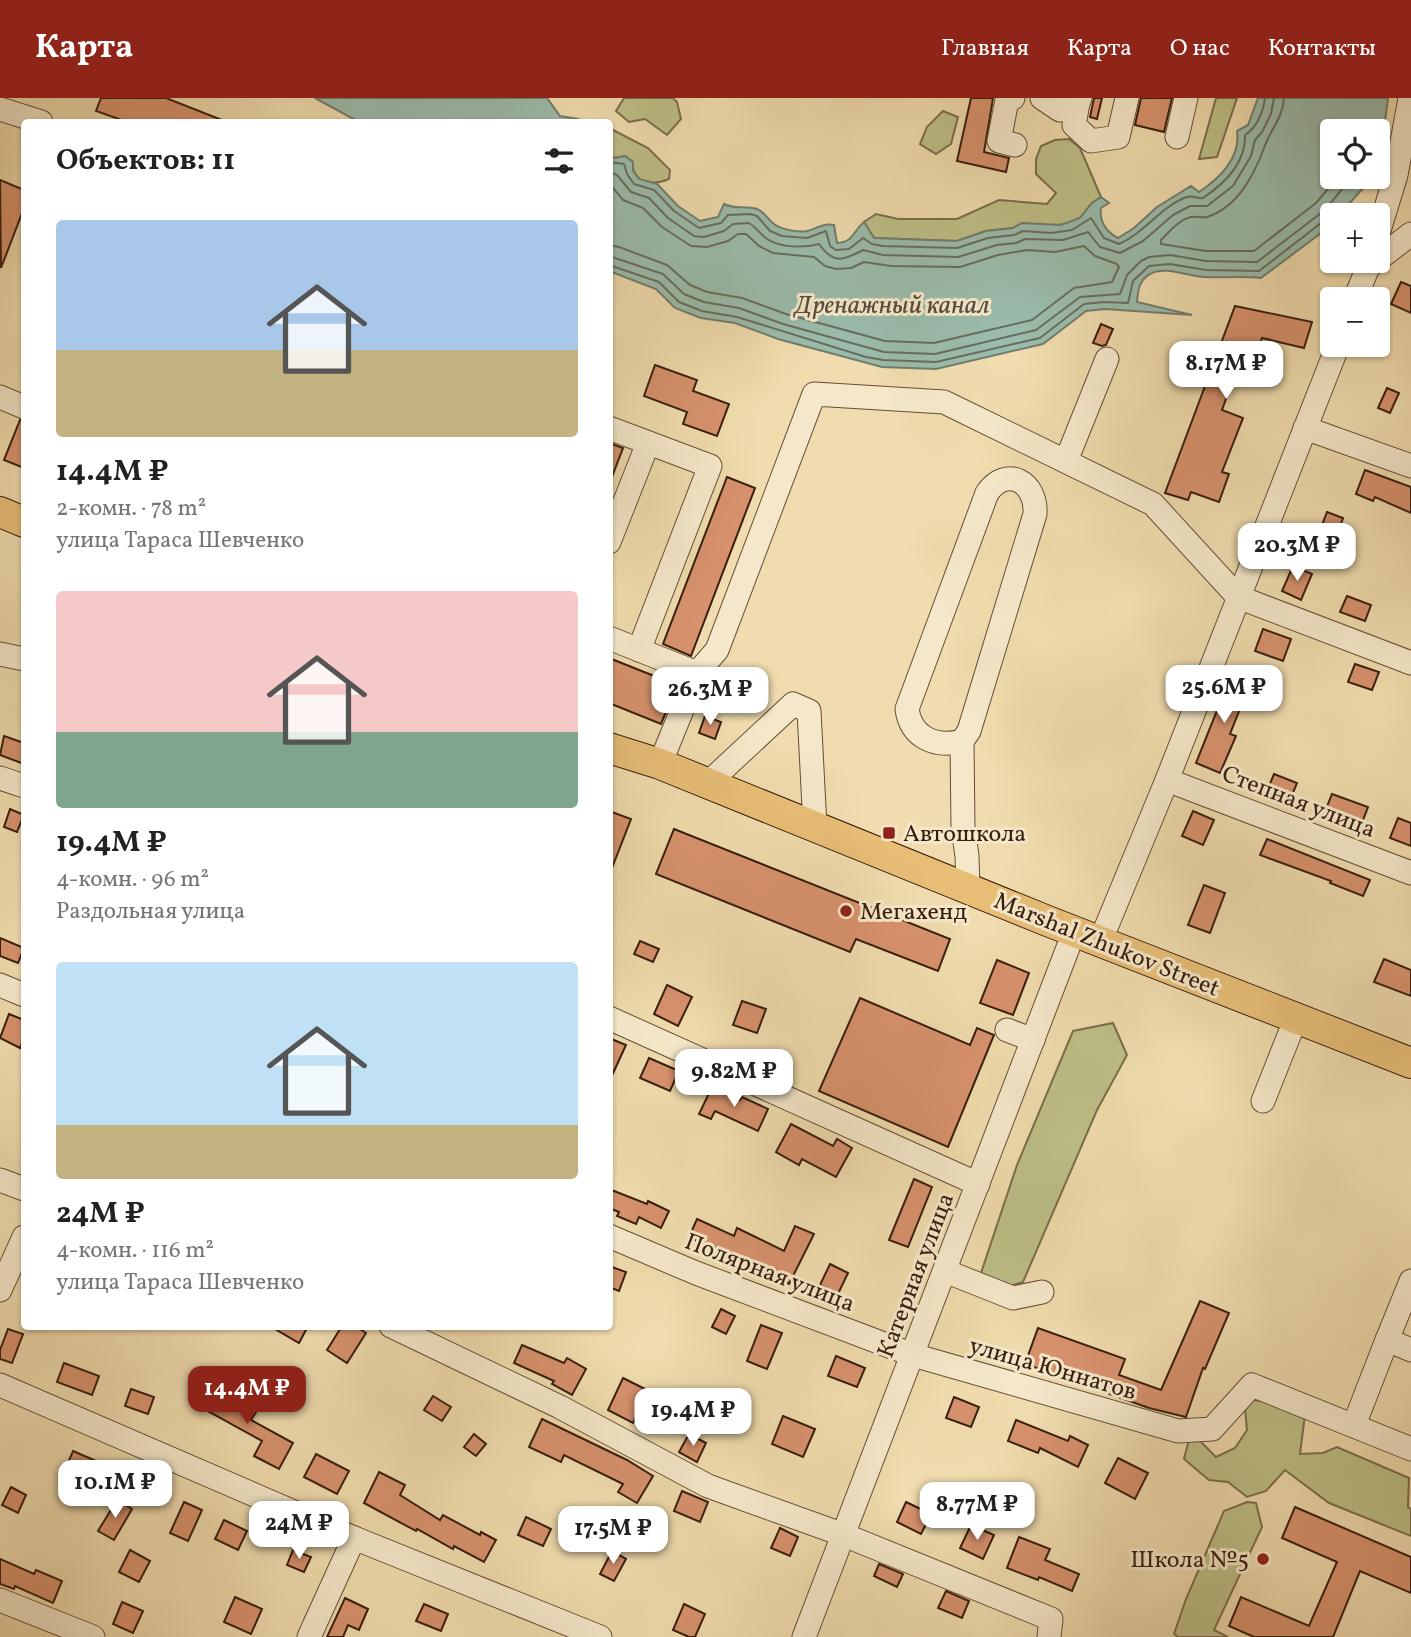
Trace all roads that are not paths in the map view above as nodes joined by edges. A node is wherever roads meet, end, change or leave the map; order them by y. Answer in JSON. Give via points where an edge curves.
{"nodes":[{"id":1,"x":1013,"y":98,"type":"edge"},
{"id":2,"x":1042,"y":98,"type":"edge"},
{"id":3,"x":1127,"y":98,"type":"edge"},
{"id":4,"x":1186,"y":98,"type":"edge"},
{"id":5,"x":1410,"y":98,"type":"edge"},
{"id":6,"x":1079,"y":101,"type":"edge"},
{"id":7,"x":0,"y":109,"type":"edge"},
{"id":8,"x":32,"y":119,"type":"edge"},
{"id":9,"x":1177,"y":137,"type":"dead end"},
{"id":10,"x":1015,"y":145,"type":"dead end"},
{"id":11,"x":1404,"y":182,"type":"edge"},
{"id":12,"x":1390,"y":211,"type":"edge"},
{"id":13,"x":1411,"y":234,"type":"edge"},
{"id":14,"x":1390,"y":249,"type":"edge"},
{"id":15,"x":1333,"y":357,"type":"edge"},
{"id":16,"x":1107,"y":359,"type":"dead end"},
{"id":17,"x":0,"y":397,"type":"edge"},
{"id":18,"x":21,"y":406,"type":"edge"},
{"id":19,"x":1305,"y":428,"type":"junction"},
{"id":20,"x":613,"y":430,"type":"edge"},
{"id":21,"x":648,"y":443,"type":"junction"},
{"id":22,"x":1066,"y":461,"type":"junction"},
{"id":23,"x":1411,"y":466,"type":"edge"},
{"id":24,"x":0,"y":512,"type":"edge"},
{"id":25,"x":21,"y":521,"type":"edge"},
{"id":26,"x":613,"y":531,"type":"edge"},
{"id":27,"x":1238,"y":597,"type":"junction"},
{"id":28,"x":613,"y":640,"type":"edge"},
{"id":29,"x":639,"y":650,"type":"junction"},
{"id":30,"x":0,"y":654,"type":"edge"},
{"id":31,"x":21,"y":658,"type":"edge"},
{"id":32,"x":1411,"y":663,"type":"edge"},
{"id":33,"x":696,"y":673,"type":"junction"},
{"id":34,"x":962,"y":741,"type":"junction"},
{"id":35,"x":613,"y":749,"type":"edge"},
{"id":36,"x":660,"y":764,"type":"junction"},
{"id":37,"x":0,"y":778,"type":"edge"},
{"id":38,"x":1167,"y":780,"type":"junction"},
{"id":39,"x":708,"y":784,"type":"junction"},
{"id":40,"x":21,"y":785,"type":"edge"},
{"id":41,"x":815,"y":827,"type":"junction"},
{"id":42,"x":1411,"y":873,"type":"edge"},
{"id":43,"x":968,"y":889,"type":"junction"},
{"id":44,"x":1087,"y":937,"type":"junction"},
{"id":45,"x":0,"y":985,"type":"edge"},
{"id":46,"x":21,"y":994,"type":"edge"},
{"id":47,"x":1296,"y":1018,"type":"junction"},
{"id":48,"x":613,"y":1020,"type":"edge"},
{"id":49,"x":1007,"y":1030,"type":"dead end"},
{"id":50,"x":1033,"y":1040,"type":"junction"},
{"id":51,"x":1411,"y":1063,"type":"edge"},
{"id":52,"x":1264,"y":1101,"type":"dead end"},
{"id":53,"x":0,"y":1180,"type":"edge"},
{"id":54,"x":978,"y":1184,"type":"junction"},
{"id":55,"x":21,"y":1188,"type":"edge"},
{"id":56,"x":613,"y":1238,"type":"edge"},
{"id":57,"x":21,"y":1244,"type":"edge"},
{"id":58,"x":945,"y":1271,"type":"junction"},
{"id":59,"x":1411,"y":1281,"type":"edge"},
{"id":60,"x":0,"y":1290,"type":"edge"},
{"id":61,"x":1042,"y":1292,"type":"dead end"},
{"id":62,"x":399,"y":1330,"type":"edge"},
{"id":63,"x":1387,"y":1340,"type":"junction"},
{"id":64,"x":1411,"y":1350,"type":"edge"},
{"id":65,"x":913,"y":1355,"type":"junction"},
{"id":66,"x":0,"y":1385,"type":"edge"},
{"id":67,"x":1354,"y":1425,"type":"junction"},
{"id":68,"x":1411,"y":1449,"type":"edge"},
{"id":69,"x":844,"y":1535,"type":"junction"},
{"id":70,"x":354,"y":1538,"type":"junction"},
{"id":71,"x":0,"y":1600,"type":"edge"},
{"id":72,"x":93,"y":1637,"type":"edge"},
{"id":73,"x":309,"y":1637,"type":"edge"},
{"id":74,"x":600,"y":1637,"type":"edge"},
{"id":75,"x":804,"y":1637,"type":"edge"},
{"id":76,"x":1049,"y":1637,"type":"edge"}],
"edges":[{"from":1,"to":10,"type":"street","via":[[1007,100],[999,141]]},
{"from":2,"to":6,"type":"street","via":[[1060,110]]},
{"from":3,"to":6,"type":"street","via":[[1118,137],[1091,141],[1074,125]]},
{"from":4,"to":9,"type":"street"},
{"from":5,"to":11,"type":"street"},
{"from":7,"to":8,"type":"street"},
{"from":11,"to":12,"type":"street"},
{"from":13,"to":14,"type":"street"},
{"from":15,"to":19,"type":"street","name":"Катерная улица"},
{"from":16,"to":22,"type":"street"},
{"from":17,"to":18,"type":"street"},
{"from":19,"to":23,"type":"street"},
{"from":19,"to":27,"type":"street","name":"Катерная улица"},
{"from":20,"to":21,"type":"street"},
{"from":21,"to":26,"type":"street"},
{"from":21,"to":29,"type":"street","via":[[710,466]]},
{"from":22,"to":27,"type":"street","via":[[1153,504]]},
{"from":22,"to":33,"type":"street","via":[[944,402],[814,394],[718,650]]},
{"from":24,"to":25,"type":"main road"},
{"from":27,"to":32,"type":"street"},
{"from":27,"to":38,"type":"street","name":"Катерная улица"},
{"from":28,"to":29,"type":"street"},
{"from":29,"to":33,"type":"street"},
{"from":30,"to":31,"type":"street"},
{"from":33,"to":36,"type":"street"},
{"from":34,"to":34,"type":"street","via":[[1035,514],[1032,492],[1014,479],[995,482],[987,493],[907,709],[908,721],[929,741]]},
{"from":34,"to":43,"type":"street","via":[[962,828]]},
{"from":35,"to":36,"type":"main road","name":"Marshal Zhukov Street"},
{"from":36,"to":39,"type":"main road","name":"Marshal Zhukov Street"},
{"from":37,"to":40,"type":"street"},
{"from":38,"to":42,"type":"street","name":"Степная улица"},
{"from":38,"to":44,"type":"street","name":"Катерная улица"},
{"from":39,"to":41,"type":"main road","name":"Marshal Zhukov Street"},
{"from":39,"to":41,"type":"street","via":[[793,704],[809,711]]},
{"from":41,"to":43,"type":"main road","name":"Marshal Zhukov Street"},
{"from":43,"to":44,"type":"main road","name":"Marshal Zhukov Street"},
{"from":44,"to":47,"type":"main road","name":"Marshal Zhukov Street"},
{"from":44,"to":50,"type":"street","name":"Катерная улица"},
{"from":45,"to":46,"type":"street"},
{"from":47,"to":51,"type":"main road","name":"Marshal Zhukov Street"},
{"from":47,"to":52,"type":"street"},
{"from":48,"to":54,"type":"street"},
{"from":49,"to":50,"type":"street"},
{"from":50,"to":54,"type":"street","name":"Катерная улица"},
{"from":53,"to":55,"type":"street"},
{"from":54,"to":58,"type":"street","name":"Катерная улица"},
{"from":56,"to":65,"type":"street","name":"Полярная улица"},
{"from":57,"to":60,"type":"street"},
{"from":58,"to":61,"type":"street","via":[[1013,1298]]},
{"from":58,"to":65,"type":"street","name":"Катерная улица"},
{"from":59,"to":63,"type":"street"},
{"from":62,"to":69,"type":"street","via":[[709,1486]]},
{"from":63,"to":64,"type":"street"},
{"from":63,"to":67,"type":"street"},
{"from":65,"to":67,"type":"street","name":"улица Юннатов","via":[[1178,1431],[1212,1429],[1252,1385]]},
{"from":65,"to":69,"type":"street","name":"Катерная улица"},
{"from":66,"to":70,"type":"street"},
{"from":67,"to":68,"type":"street"},
{"from":69,"to":75,"type":"street","name":"Катерная улица"},
{"from":69,"to":76,"type":"street","via":[[1051,1619]]},
{"from":70,"to":73,"type":"street"},
{"from":70,"to":74,"type":"street"},
{"from":71,"to":72,"type":"street"}]}
